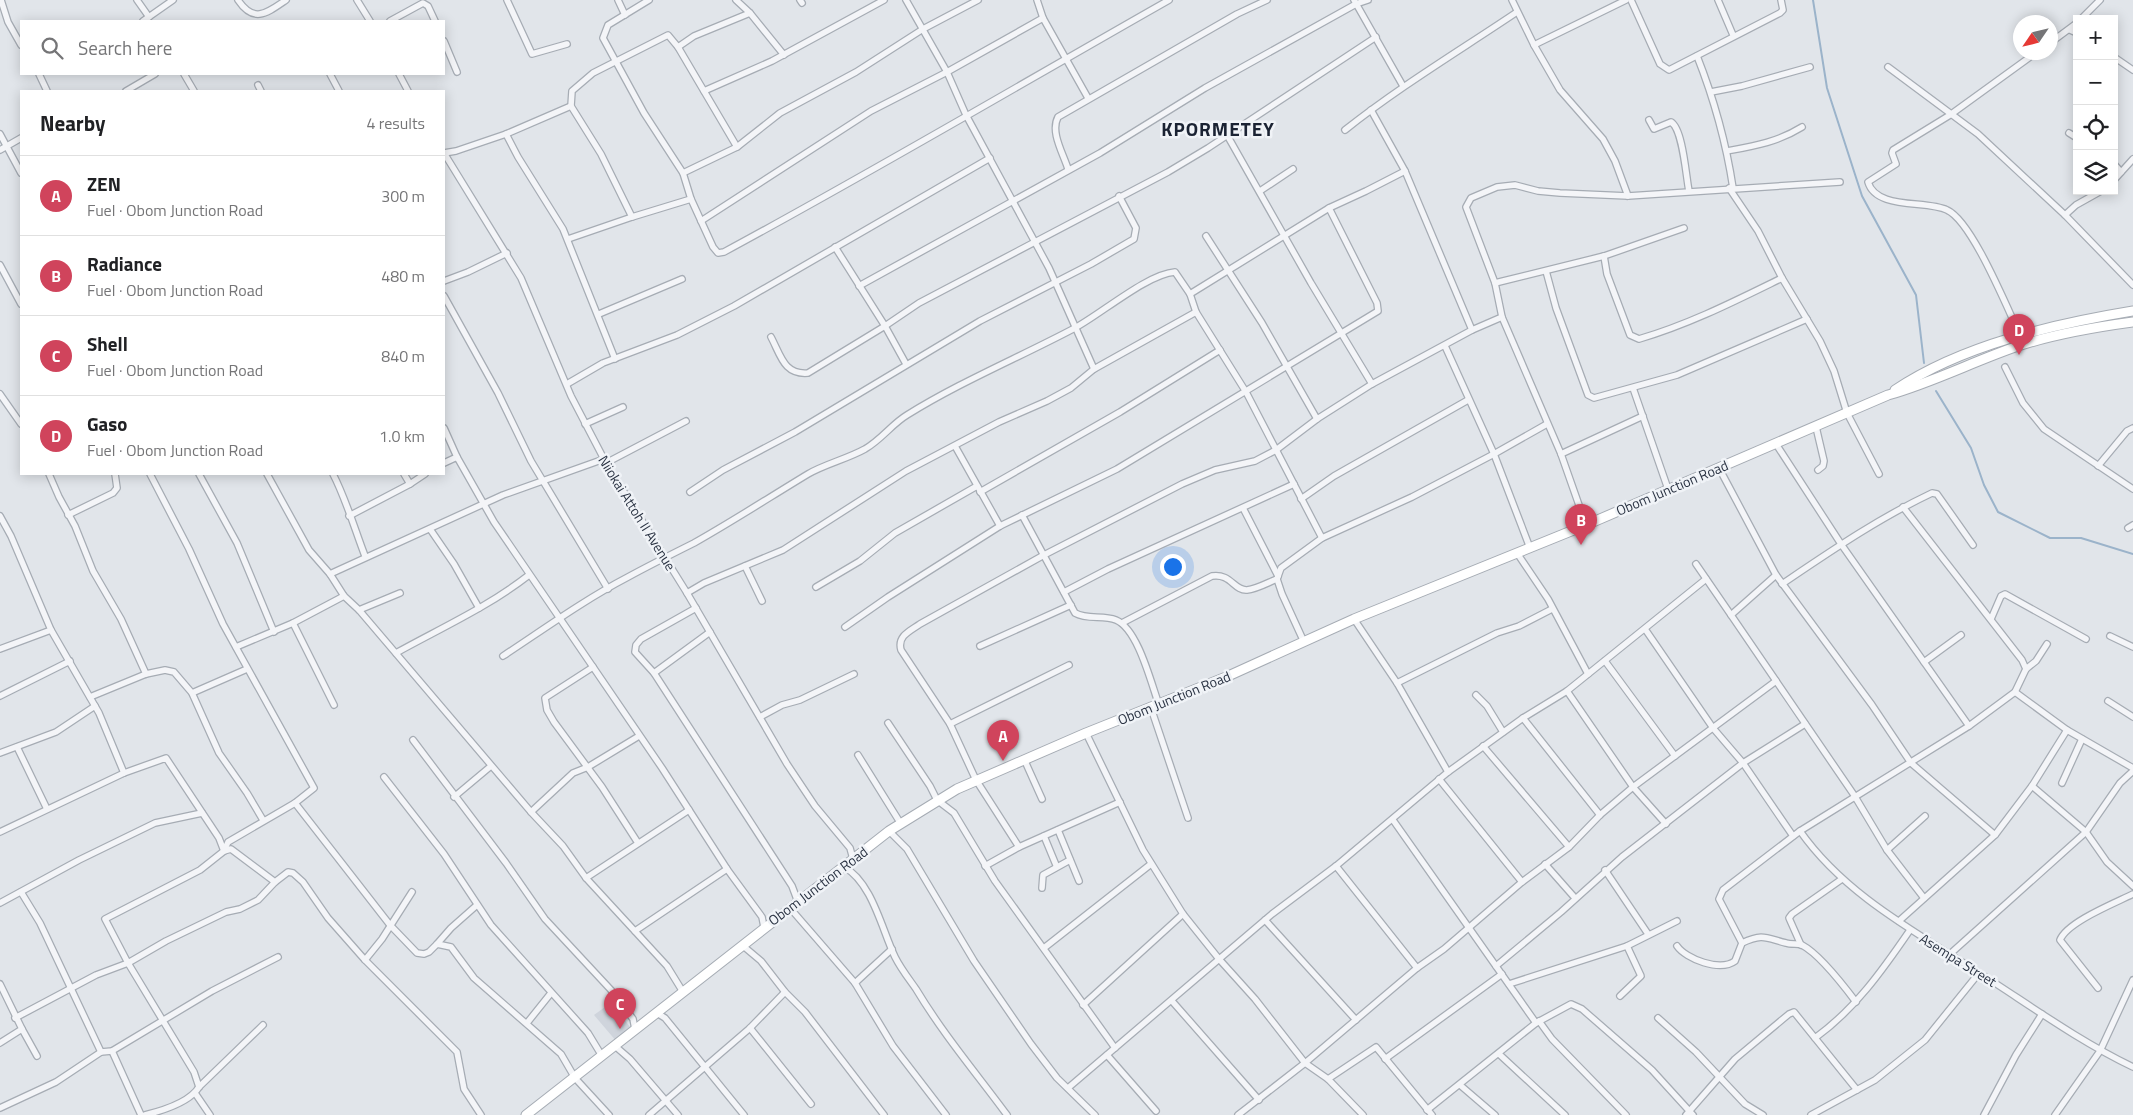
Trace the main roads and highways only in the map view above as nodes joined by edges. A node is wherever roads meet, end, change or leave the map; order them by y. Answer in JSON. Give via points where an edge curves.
{"nodes":[{"id":1,"x":2133,"y":311,"type":"edge"},
{"id":2,"x":2133,"y":322,"type":"edge"},
{"id":3,"x":1888,"y":395,"type":"junction"},
{"id":4,"x":526,"y":1115,"type":"edge"}],
"edges":[{"from":1,"to":3,"type":"main road","name":"Obom Junction Road","via":[[2020,335],[1914,377]]},
{"from":2,"to":3,"type":"main road","name":"Obom Junction Road","via":[[2023,344],[1919,386]]},
{"from":3,"to":4,"type":"main road","name":"Obom Junction Road","via":[[1586,525],[1024,759],[937,800],[890,831],[764,927]]}]}
